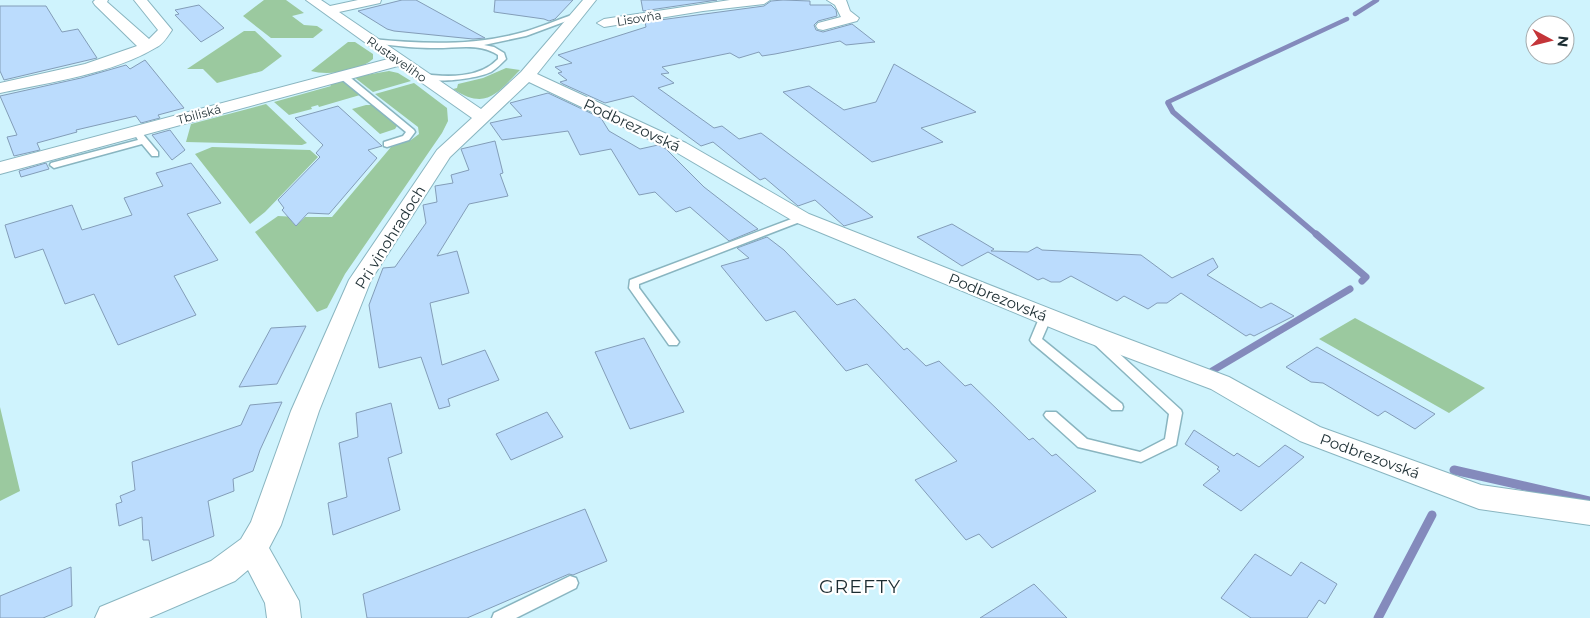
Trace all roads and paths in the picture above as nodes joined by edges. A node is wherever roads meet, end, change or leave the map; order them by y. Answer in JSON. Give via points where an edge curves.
{"nodes":[{"id":1,"x":102,"y":0,"type":"edge"},
{"id":2,"x":140,"y":0,"type":"edge"},
{"id":3,"x":312,"y":0,"type":"edge"},
{"id":4,"x":376,"y":0,"type":"edge"},
{"id":5,"x":590,"y":0,"type":"edge"},
{"id":6,"x":764,"y":0,"type":"edge"},
{"id":7,"x":833,"y":0,"type":"edge"},
{"id":8,"x":328,"y":11,"type":"junction"},
{"id":9,"x":578,"y":15,"type":"junction"},
{"id":10,"x":604,"y":23,"type":"junction"},
{"id":11,"x":823,"y":26,"type":"dead end"},
{"id":12,"x":564,"y":33,"type":"junction"},
{"id":13,"x":372,"y":41,"type":"junction"},
{"id":14,"x":153,"y":44,"type":"junction"},
{"id":15,"x":470,"y":44,"type":"junction"},
{"id":16,"x":398,"y":60,"type":"junction"},
{"id":17,"x":527,"y":75,"type":"junction"},
{"id":18,"x":343,"y":76,"type":"junction"},
{"id":19,"x":420,"y":76,"type":"junction"},
{"id":20,"x":0,"y":88,"type":"edge"},
{"id":21,"x":482,"y":117,"type":"junction"},
{"id":22,"x":140,"y":136,"type":"junction"},
{"id":23,"x":387,"y":144,"type":"dead end"},
{"id":24,"x":155,"y":154,"type":"dead end"},
{"id":25,"x":54,"y":165,"type":"dead end"},
{"id":26,"x":0,"y":168,"type":"edge"},
{"id":27,"x":802,"y":218,"type":"junction"},
{"id":28,"x":1046,"y":316,"type":"junction"},
{"id":29,"x":1090,"y":334,"type":"junction"},
{"id":30,"x":673,"y":342,"type":"dead end"},
{"id":31,"x":1117,"y":407,"type":"dead end"},
{"id":32,"x":1051,"y":415,"type":"dead end"},
{"id":33,"x":1590,"y":513,"type":"edge"},
{"id":34,"x":252,"y":548,"type":"junction"},
{"id":35,"x":570,"y":583,"type":"dead end"},
{"id":36,"x":112,"y":618,"type":"edge"},
{"id":37,"x":284,"y":618,"type":"edge"},
{"id":38,"x":500,"y":618,"type":"edge"}],
"edges":[{"from":1,"to":14,"type":"street","via":[[100,2],[142,43]]},
{"from":2,"to":14,"type":"street","via":[[165,30]]},
{"from":3,"to":8,"type":"street","name":"Rustaveliho"},
{"from":4,"to":8,"type":"street"},
{"from":5,"to":9,"type":"street","name":"Pri vinohradoch"},
{"from":6,"to":10,"type":"street","name":"Lisovňa"},
{"from":7,"to":11,"type":"street","via":[[841,4],[844,13],[852,18]]},
{"from":8,"to":13,"type":"street","name":"Rustaveliho"},
{"from":9,"to":10,"type":"street","name":"Lisovňa"},
{"from":9,"to":12,"type":"street","name":"Pri vinohradoch"},
{"from":9,"to":15,"type":"lane","via":[[527,34]]},
{"from":10,"to":12,"type":"street","name":"Lisovňa"},
{"from":12,"to":17,"type":"street","name":"Pri vinohradoch"},
{"from":13,"to":15,"type":"lane","via":[[428,46]]},
{"from":13,"to":16,"type":"street","name":"Rustaveliho"},
{"from":14,"to":20,"type":"street","via":[[114,62]]},
{"from":15,"to":19,"type":"lane","via":[[496,50],[502,54],[502,59],[492,68],[463,77]]},
{"from":16,"to":18,"type":"street","name":"Tbiliská"},
{"from":16,"to":19,"type":"street","name":"Rustaveliho"},
{"from":17,"to":21,"type":"street","name":"Pri vinohradoch"},
{"from":17,"to":27,"type":"street","name":"Podbrezovská","via":[[680,147]]},
{"from":18,"to":22,"type":"street","name":"Tbiliská"},
{"from":18,"to":23,"type":"lane","via":[[410,132],[406,138]]},
{"from":19,"to":21,"type":"street","name":"Rustaveliho"},
{"from":21,"to":34,"type":"street","name":"Pri vinohradoch","via":[[443,154],[360,280],[305,411],[265,525]]},
{"from":22,"to":24,"type":"lane"},
{"from":22,"to":25,"type":"lane"},
{"from":22,"to":26,"type":"street","name":"Tbiliská"},
{"from":27,"to":28,"type":"street","name":"Podbrezovská"},
{"from":27,"to":30,"type":"lane","via":[[634,282],[634,288]]},
{"from":28,"to":29,"type":"street","name":"Podbrezovská"},
{"from":28,"to":31,"type":"lane","via":[[1036,340]]},
{"from":29,"to":32,"type":"lane","via":[[1176,413],[1171,442],[1141,457],[1083,443]]},
{"from":29,"to":33,"type":"street","name":"Podbrezovská","via":[[1220,383],[1310,434],[1479,497]]},
{"from":34,"to":36,"type":"street","name":"Pri vinohradoch","via":[[223,571]]},
{"from":34,"to":37,"type":"street","via":[[282,601]]},
{"from":35,"to":38,"type":"lane"}]}
